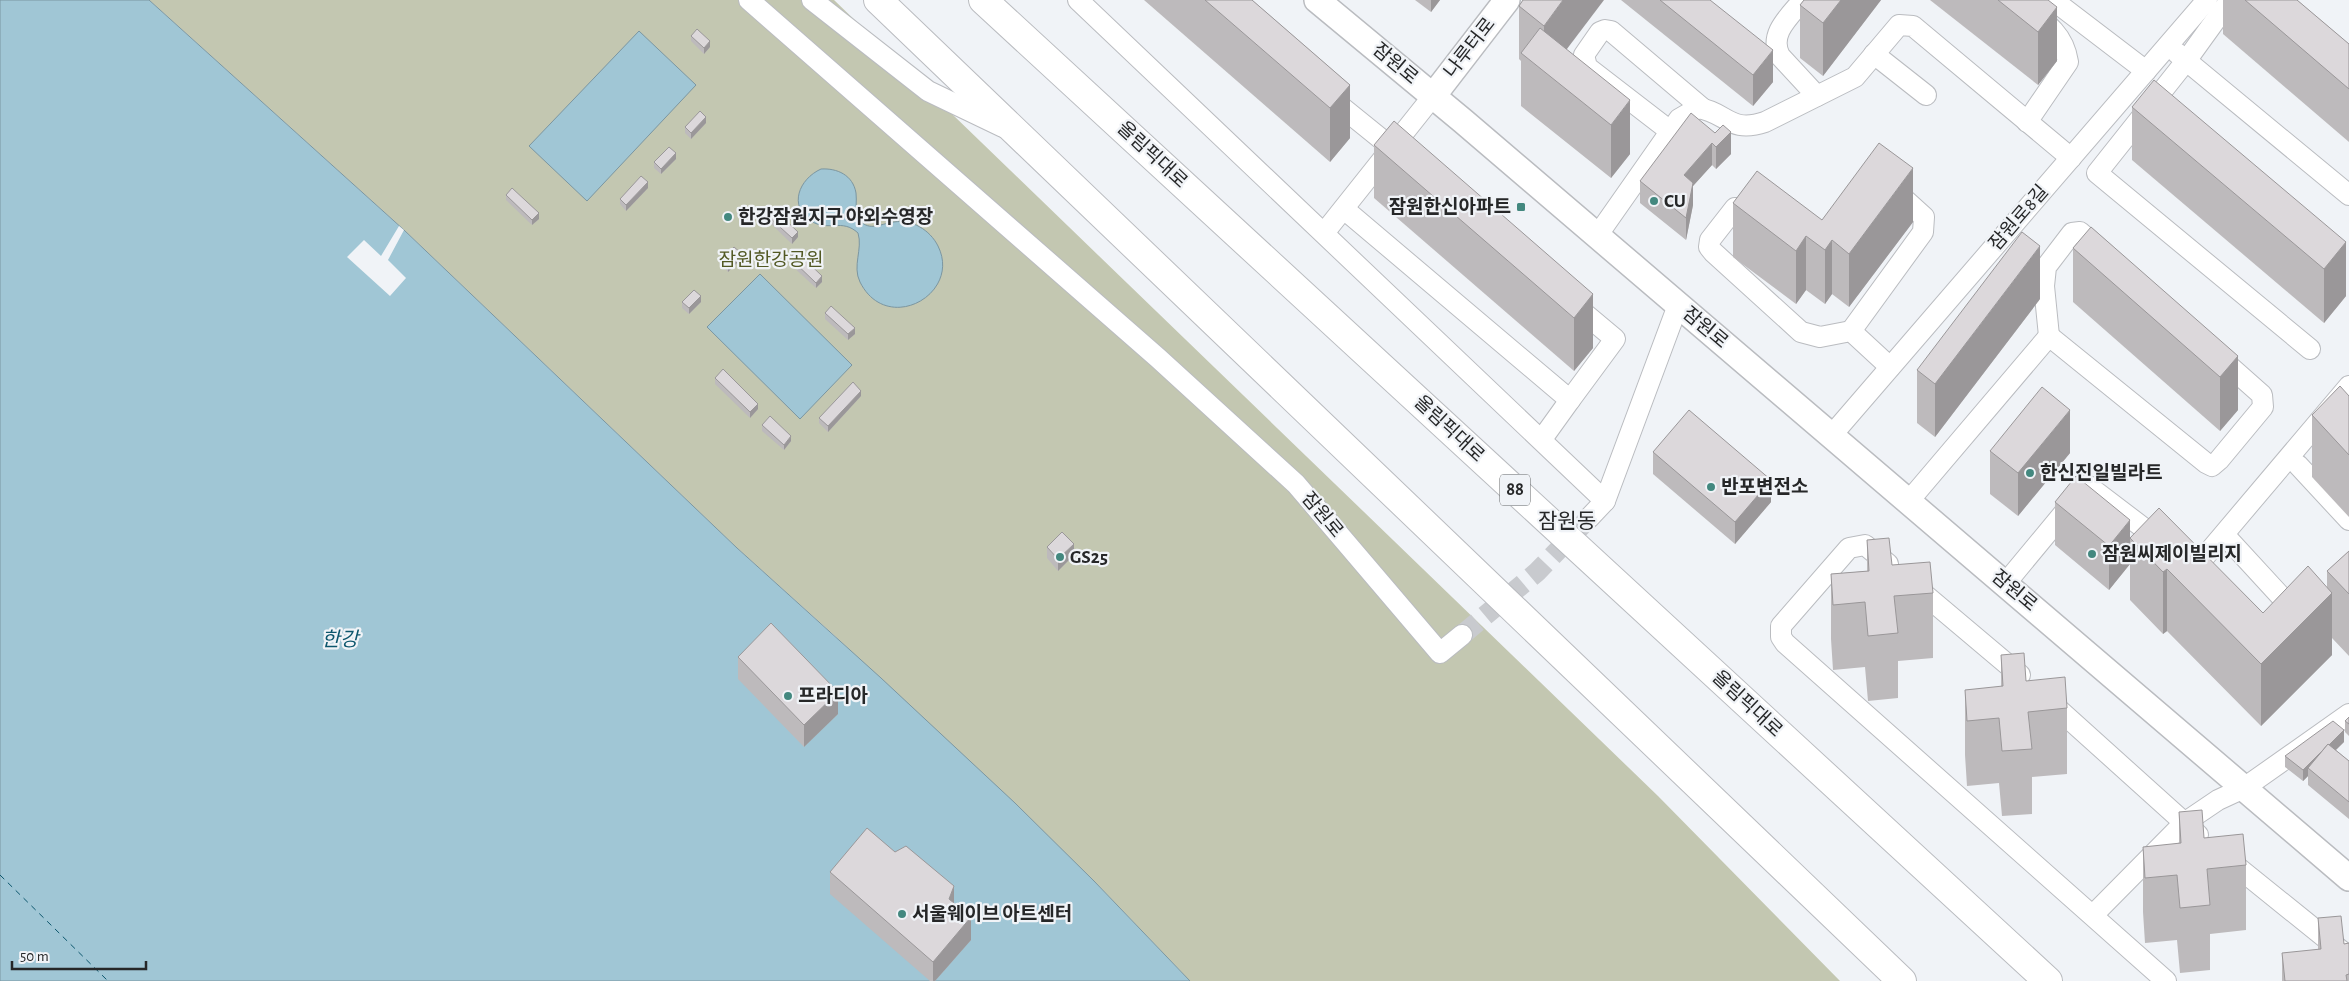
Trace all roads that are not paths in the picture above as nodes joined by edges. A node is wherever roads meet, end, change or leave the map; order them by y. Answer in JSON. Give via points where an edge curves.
{"nodes":[{"id":1,"x":749,"y":0,"type":"edge"},
{"id":2,"x":812,"y":0,"type":"edge"},
{"id":3,"x":878,"y":0,"type":"edge"},
{"id":4,"x":982,"y":0,"type":"edge"},
{"id":5,"x":1317,"y":0,"type":"edge"},
{"id":6,"x":1507,"y":0,"type":"edge"},
{"id":7,"x":1803,"y":0,"type":"edge"},
{"id":8,"x":2014,"y":0,"type":"edge"},
{"id":9,"x":2053,"y":0,"type":"edge"},
{"id":10,"x":2207,"y":0,"type":"edge"},
{"id":11,"x":2230,"y":0,"type":"edge"},
{"id":12,"x":1081,"y":1,"type":"edge"},
{"id":13,"x":2169,"y":45,"type":"junction"},
{"id":14,"x":1874,"y":54,"type":"junction"},
{"id":15,"x":2186,"y":61,"type":"junction"},
{"id":16,"x":2146,"y":71,"type":"junction"},
{"id":17,"x":1316,"y":86,"type":"edge"},
{"id":18,"x":1433,"y":96,"type":"junction"},
{"id":19,"x":1817,"y":96,"type":"junction"},
{"id":20,"x":1926,"y":96,"type":"dead end"},
{"id":21,"x":1702,"y":108,"type":"junction"},
{"id":22,"x":2027,"y":122,"type":"junction"},
{"id":23,"x":1670,"y":132,"type":"junction"},
{"id":24,"x":1022,"y":136,"type":"junction"},
{"id":25,"x":1392,"y":148,"type":"junction"},
{"id":26,"x":2070,"y":158,"type":"junction"},
{"id":27,"x":1414,"y":167,"type":"edge"},
{"id":28,"x":1873,"y":176,"type":"edge"},
{"id":29,"x":2349,"y":195,"type":"edge"},
{"id":30,"x":1344,"y":209,"type":"junction"},
{"id":31,"x":1767,"y":226,"type":"edge"},
{"id":32,"x":1324,"y":233,"type":"junction"},
{"id":33,"x":1597,"y":236,"type":"junction"},
{"id":34,"x":2025,"y":251,"type":"junction"},
{"id":35,"x":2116,"y":264,"type":"edge"},
{"id":36,"x":1556,"y":288,"type":"edge"},
{"id":37,"x":1678,"y":305,"type":"junction"},
{"id":38,"x":1851,"y":331,"type":"junction"},
{"id":39,"x":2049,"y":336,"type":"junction"},
{"id":40,"x":2204,"y":343,"type":"edge"},
{"id":41,"x":2310,"y":349,"type":"dead end"},
{"id":42,"x":1890,"y":367,"type":"junction"},
{"id":43,"x":2347,"y":392,"type":"edge"},
{"id":44,"x":1570,"y":400,"type":"junction"},
{"id":45,"x":2337,"y":428,"type":"edge"},
{"id":46,"x":1831,"y":436,"type":"junction"},
{"id":47,"x":1542,"y":438,"type":"junction"},
{"id":48,"x":2298,"y":465,"type":"junction"},
{"id":49,"x":1605,"y":501,"type":"junction"},
{"id":50,"x":1908,"y":502,"type":"junction"},
{"id":51,"x":1589,"y":518,"type":"tunnel mouth"},
{"id":52,"x":2349,"y":520,"type":"edge"},
{"id":53,"x":2230,"y":540,"type":"junction"},
{"id":54,"x":2211,"y":581,"type":"edge"},
{"id":55,"x":2005,"y":584,"type":"junction"},
{"id":56,"x":2306,"y":627,"type":"edge"},
{"id":57,"x":1462,"y":635,"type":"tunnel mouth"},
{"id":58,"x":2349,"y":714,"type":"edge"},
{"id":59,"x":2244,"y":788,"type":"junction"},
{"id":60,"x":2184,"y":823,"type":"junction"},
{"id":61,"x":2349,"y":878,"type":"edge"},
{"id":62,"x":2093,"y":915,"type":"junction"},
{"id":63,"x":2349,"y":957,"type":"edge"},
{"id":64,"x":1902,"y":981,"type":"edge"},
{"id":65,"x":2048,"y":981,"type":"edge"},
{"id":66,"x":2166,"y":981,"type":"edge"}],
"edges":[{"from":1,"to":57,"type":"street","name":"잠원로","via":[[1296,484],[1440,653]]},
{"from":2,"to":24,"type":"street","via":[[928,91]]},
{"from":3,"to":24,"type":"highway"},
{"from":4,"to":65,"type":"highway","name":"올림픽대로","number":"88"},
{"from":5,"to":18,"type":"main road","name":"잠원로"},
{"from":6,"to":18,"type":"main road","name":"나루터로"},
{"from":7,"to":19,"type":"street","via":[[1780,28],[1776,49]]},
{"from":8,"to":22,"type":"street","via":[[2057,32],[2066,49],[2068,62]]},
{"from":9,"to":16,"type":"street"},
{"from":10,"to":13,"type":"street","name":"잠원로8길"},
{"from":11,"to":15,"type":"street"},
{"from":12,"to":32,"type":"street"},
{"from":13,"to":15,"type":"street"},
{"from":13,"to":16,"type":"street","name":"잠원로8길"},
{"from":14,"to":19,"type":"street","via":[[1855,77]]},
{"from":14,"to":20,"type":"street"},
{"from":14,"to":22,"type":"street","via":[[1899,25],[1913,26]]},
{"from":15,"to":29,"type":"street"},
{"from":15,"to":41,"type":"street","via":[[2097,173]]},
{"from":16,"to":26,"type":"street","name":"잠원로8길"},
{"from":17,"to":25,"type":"street"},
{"from":18,"to":25,"type":"street"},
{"from":18,"to":33,"type":"main road","name":"잠원로"},
{"from":19,"to":21,"type":"street","via":[[1753,126],[1735,125]]},
{"from":21,"to":23,"type":"street","via":[[1679,119]]},
{"from":21,"to":23,"type":"street","via":[[1611,31],[1600,32],[1584,55],[1587,67]]},
{"from":22,"to":26,"type":"street"},
{"from":23,"to":33,"type":"street"},
{"from":24,"to":64,"type":"highway"},
{"from":25,"to":27,"type":"street"},
{"from":25,"to":30,"type":"street"},
{"from":26,"to":34,"type":"street","name":"잠원로8길"},
{"from":28,"to":38,"type":"street","via":[[1882,179],[1924,217],[1924,224],[1919,240]]},
{"from":30,"to":32,"type":"street"},
{"from":30,"to":44,"type":"street"},
{"from":31,"to":38,"type":"street","via":[[1746,209],[1735,208],[1710,240],[1709,247],[1801,332],[1820,337]]},
{"from":32,"to":47,"type":"street"},
{"from":33,"to":37,"type":"main road","name":"잠원로"},
{"from":34,"to":35,"type":"street","via":[[2080,232]]},
{"from":34,"to":39,"type":"street","via":[[2044,286]]},
{"from":34,"to":42,"type":"street","name":"잠원로8길"},
{"from":36,"to":44,"type":"street","via":[[1615,339]]},
{"from":37,"to":46,"type":"main road","name":"잠원로"},
{"from":37,"to":49,"type":"street","name":"잠원로"},
{"from":38,"to":42,"type":"street"},
{"from":39,"to":40,"type":"street","via":[[2212,466],[2263,407],[2264,401],[2262,395]]},
{"from":39,"to":50,"type":"street"},
{"from":42,"to":46,"type":"street","name":"잠원로8길"},
{"from":43,"to":55,"type":"street","via":[[2196,567],[2087,484]]},
{"from":44,"to":47,"type":"street"},
{"from":45,"to":48,"type":"street","via":[[2330,430]]},
{"from":46,"to":50,"type":"main road","name":"잠원로"},
{"from":47,"to":49,"type":"street"},
{"from":48,"to":52,"type":"street"},
{"from":48,"to":53,"type":"street"},
{"from":49,"to":51,"type":"street","name":"잠원로"},
{"from":50,"to":55,"type":"main road","name":"잠원로"},
{"from":53,"to":54,"type":"street","via":[[2206,568],[2205,575]]},
{"from":53,"to":56,"type":"street"},
{"from":55,"to":59,"type":"main road","name":"잠원로"},
{"from":58,"to":59,"type":"street"},
{"from":59,"to":60,"type":"street","via":[[2218,800]]},
{"from":59,"to":61,"type":"main road","name":"잠원로"},
{"from":60,"to":62,"type":"street"},
{"from":60,"to":62,"type":"street","via":[[2012,667],[1865,545],[1849,548],[1780,626],[1781,637]]},
{"from":60,"to":63,"type":"street"},
{"from":62,"to":66,"type":"street"}]}
